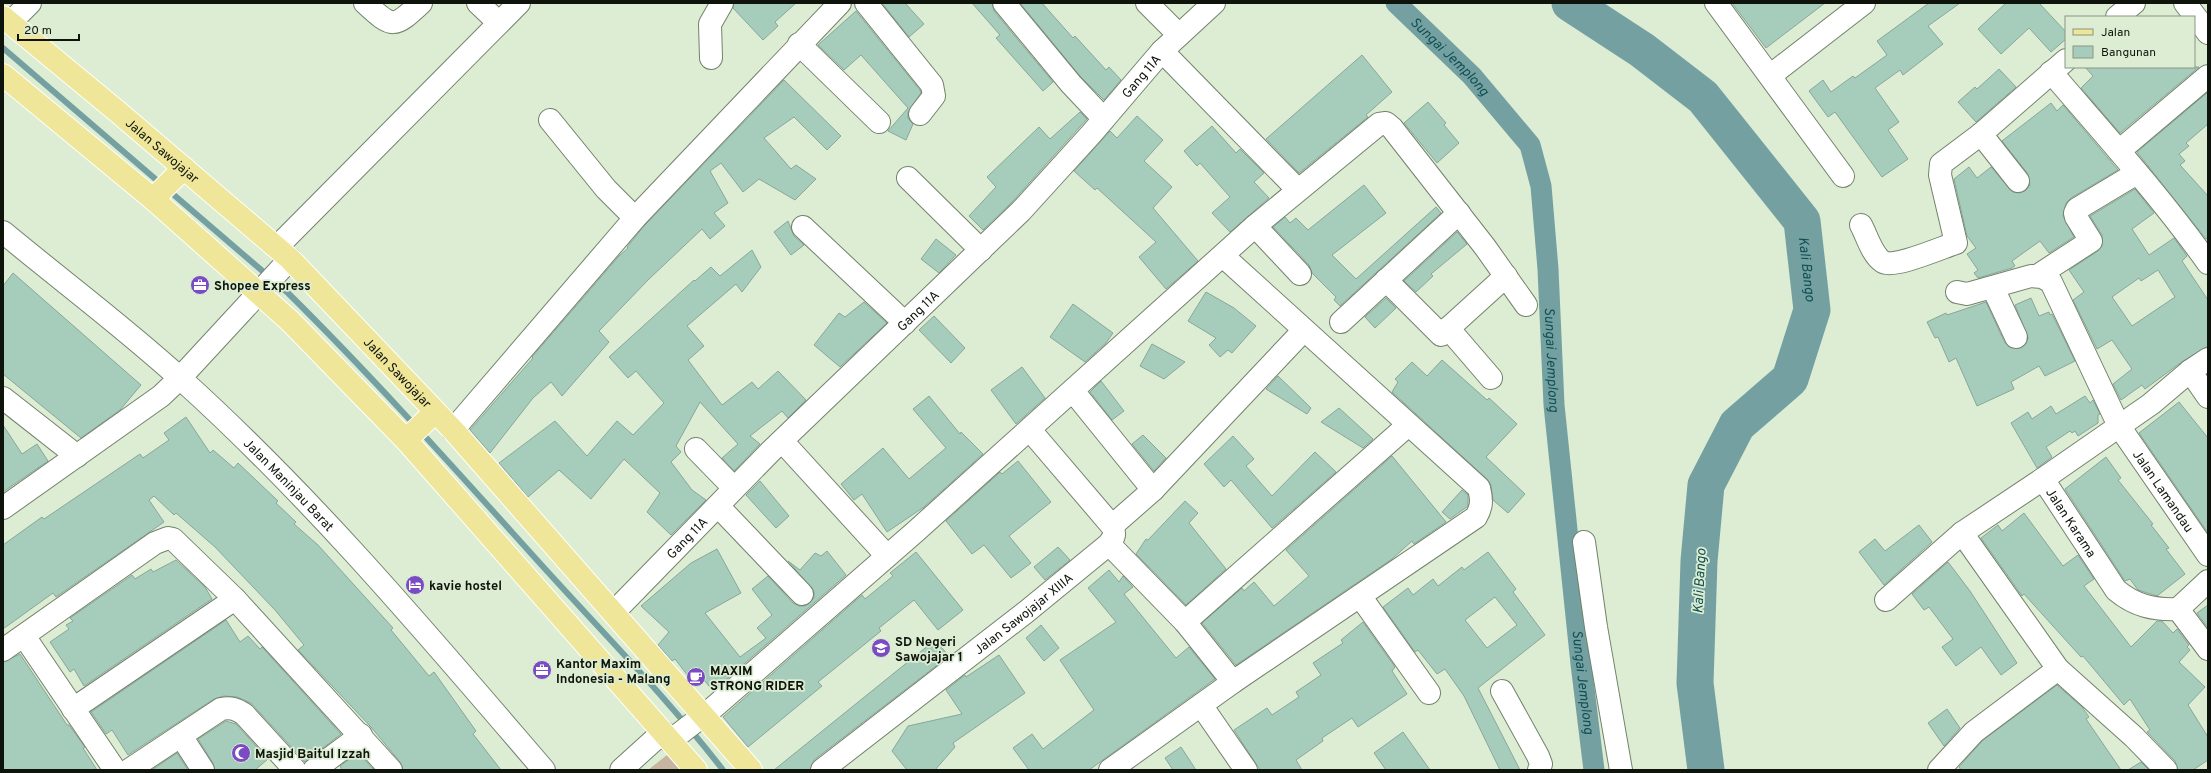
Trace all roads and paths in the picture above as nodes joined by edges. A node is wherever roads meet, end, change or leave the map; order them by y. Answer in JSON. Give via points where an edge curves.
{"nodes":[{"id":1,"x":30,"y":3,"type":"edge"},
{"id":2,"x":365,"y":3,"type":"edge"},
{"id":3,"x":421,"y":3,"type":"edge"},
{"id":4,"x":478,"y":3,"type":"edge"},
{"id":5,"x":519,"y":3,"type":"edge"},
{"id":6,"x":722,"y":3,"type":"edge"},
{"id":7,"x":840,"y":3,"type":"edge"},
{"id":8,"x":866,"y":3,"type":"edge"},
{"id":9,"x":1004,"y":3,"type":"edge"},
{"id":10,"x":1147,"y":3,"type":"edge"},
{"id":11,"x":1214,"y":3,"type":"edge"},
{"id":12,"x":1716,"y":3,"type":"edge"},
{"id":13,"x":1864,"y":3,"type":"edge"},
{"id":14,"x":2134,"y":3,"type":"edge"},
{"id":15,"x":2185,"y":3,"type":"edge"},
{"id":16,"x":2118,"y":16,"type":"edge"},
{"id":17,"x":2195,"y":16,"type":"edge"},
{"id":18,"x":2195,"y":16,"type":"edge"},
{"id":19,"x":7,"y":19,"type":"edge"},
{"id":20,"x":499,"y":22,"type":"junction"},
{"id":21,"x":2208,"y":33,"type":"edge"},
{"id":22,"x":1179,"y":35,"type":"junction"},
{"id":23,"x":799,"y":44,"type":"junction"},
{"id":24,"x":1162,"y":52,"type":"junction"},
{"id":25,"x":711,"y":58,"type":"dead end"},
{"id":26,"x":2058,"y":66,"type":"edge"},
{"id":27,"x":3,"y":75,"type":"edge"},
{"id":28,"x":1771,"y":75,"type":"junction"},
{"id":29,"x":2208,"y":76,"type":"edge"},
{"id":30,"x":920,"y":114,"type":"dead end"},
{"id":31,"x":1104,"y":119,"type":"junction"},
{"id":32,"x":550,"y":120,"type":"dead end"},
{"id":33,"x":879,"y":122,"type":"dead end"},
{"id":34,"x":1981,"y":134,"type":"junction"},
{"id":35,"x":2119,"y":151,"type":"junction"},
{"id":36,"x":180,"y":172,"type":"junction"},
{"id":37,"x":2137,"y":173,"type":"junction"},
{"id":38,"x":1843,"y":176,"type":"dead end"},
{"id":39,"x":908,"y":178,"type":"dead end"},
{"id":40,"x":2018,"y":181,"type":"dead end"},
{"id":41,"x":1298,"y":190,"type":"junction"},
{"id":42,"x":157,"y":196,"type":"junction"},
{"id":43,"x":1459,"y":213,"type":"junction"},
{"id":44,"x":635,"y":218,"type":"junction"},
{"id":45,"x":1861,"y":225,"type":"dead end"},
{"id":46,"x":1256,"y":226,"type":"junction"},
{"id":47,"x":802,"y":227,"type":"dead end"},
{"id":48,"x":3,"y":232,"type":"edge"},
{"id":49,"x":982,"y":250,"type":"junction"},
{"id":50,"x":1223,"y":256,"type":"junction"},
{"id":51,"x":2208,"y":263,"type":"edge"},
{"id":52,"x":274,"y":272,"type":"junction"},
{"id":53,"x":1300,"y":274,"type":"dead end"},
{"id":54,"x":1506,"y":276,"type":"junction"},
{"id":55,"x":2037,"y":276,"type":"junction"},
{"id":56,"x":1386,"y":280,"type":"junction"},
{"id":57,"x":1993,"y":288,"type":"junction"},
{"id":58,"x":1958,"y":292,"type":"dead end"},
{"id":59,"x":1526,"y":305,"type":"dead end"},
{"id":60,"x":1341,"y":322,"type":"dead end"},
{"id":61,"x":905,"y":323,"type":"junction"},
{"id":62,"x":1448,"y":328,"type":"junction"},
{"id":63,"x":1304,"y":330,"type":"junction"},
{"id":64,"x":2016,"y":337,"type":"dead end"},
{"id":65,"x":2208,"y":359,"type":"edge"},
{"id":66,"x":2190,"y":371,"type":"junction"},
{"id":67,"x":180,"y":378,"type":"junction"},
{"id":68,"x":1491,"y":378,"type":"dead end"},
{"id":69,"x":1073,"y":391,"type":"junction"},
{"id":70,"x":2208,"y":397,"type":"edge"},
{"id":71,"x":3,"y":398,"type":"edge"},
{"id":72,"x":1407,"y":426,"type":"junction"},
{"id":73,"x":2119,"y":426,"type":"junction"},
{"id":74,"x":420,"y":427,"type":"junction"},
{"id":75,"x":453,"y":430,"type":"junction"},
{"id":76,"x":1030,"y":430,"type":"junction"},
{"id":77,"x":782,"y":440,"type":"junction"},
{"id":78,"x":696,"y":449,"type":"dead end"},
{"id":79,"x":77,"y":456,"type":"junction"},
{"id":80,"x":2043,"y":479,"type":"junction"},
{"id":81,"x":734,"y":488,"type":"junction"},
{"id":82,"x":1152,"y":490,"type":"junction"},
{"id":83,"x":718,"y":506,"type":"junction"},
{"id":84,"x":3,"y":508,"type":"edge"},
{"id":85,"x":1962,"y":533,"type":"junction"},
{"id":86,"x":1110,"y":535,"type":"junction"},
{"id":87,"x":1584,"y":542,"type":"dead end"},
{"id":88,"x":2208,"y":555,"type":"edge"},
{"id":89,"x":887,"y":556,"type":"junction"},
{"id":90,"x":2208,"y":581,"type":"edge"},
{"id":91,"x":802,"y":594,"type":"dead end"},
{"id":92,"x":1360,"y":596,"type":"junction"},
{"id":93,"x":235,"y":599,"type":"junction"},
{"id":94,"x":1886,"y":600,"type":"dead end"},
{"id":95,"x":2178,"y":609,"type":"junction"},
{"id":96,"x":614,"y":612,"type":"junction"},
{"id":97,"x":1185,"y":622,"type":"junction"},
{"id":98,"x":24,"y":636,"type":"junction"},
{"id":99,"x":2208,"y":649,"type":"edge"},
{"id":100,"x":3,"y":650,"type":"edge"},
{"id":101,"x":2058,"y":669,"type":"junction"},
{"id":102,"x":1233,"y":682,"type":"junction"},
{"id":103,"x":1502,"y":691,"type":"dead end"},
{"id":104,"x":1429,"y":694,"type":"dead end"},
{"id":105,"x":1201,"y":705,"type":"junction"},
{"id":106,"x":73,"y":709,"type":"junction"},
{"id":107,"x":699,"y":719,"type":"junction"},
{"id":108,"x":361,"y":735,"type":"junction"},
{"id":109,"x":181,"y":736,"type":"junction"},
{"id":110,"x":670,"y":737,"type":"junction"},
{"id":111,"x":751,"y":763,"type":"edge"},
{"id":112,"x":115,"y":770,"type":"edge"},
{"id":113,"x":129,"y":770,"type":"edge"},
{"id":114,"x":203,"y":770,"type":"edge"},
{"id":115,"x":295,"y":770,"type":"edge"},
{"id":116,"x":314,"y":770,"type":"edge"},
{"id":117,"x":391,"y":770,"type":"edge"},
{"id":118,"x":544,"y":770,"type":"edge"},
{"id":119,"x":621,"y":770,"type":"edge"},
{"id":120,"x":696,"y":770,"type":"edge"},
{"id":121,"x":822,"y":770,"type":"edge"},
{"id":122,"x":1110,"y":770,"type":"edge"},
{"id":123,"x":1246,"y":770,"type":"edge"},
{"id":124,"x":1539,"y":770,"type":"edge"},
{"id":125,"x":1621,"y":770,"type":"edge"},
{"id":126,"x":1939,"y":770,"type":"edge"},
{"id":127,"x":2166,"y":770,"type":"edge"}],
"edges":[{"from":1,"to":19,"type":"street"},
{"from":2,"to":3,"type":"street","via":[[382,19],[394,23],[400,22]]},
{"from":4,"to":20,"type":"street"},
{"from":5,"to":20,"type":"street"},
{"from":6,"to":25,"type":"street","via":[[710,24]]},
{"from":7,"to":23,"type":"street"},
{"from":8,"to":30,"type":"street","via":[[932,85],[934,96]]},
{"from":9,"to":31,"type":"street","via":[[1071,84]]},
{"from":10,"to":22,"type":"street"},
{"from":11,"to":22,"type":"street","name":"Gang 11A"},
{"from":12,"to":28,"type":"street"},
{"from":13,"to":28,"type":"street"},
{"from":14,"to":16,"type":"street"},
{"from":15,"to":17,"type":"street"},
{"from":18,"to":21,"type":"street"},
{"from":19,"to":36,"type":"main road","name":"Jalan Sawojajar"},
{"from":20,"to":52,"type":"street"},
{"from":22,"to":24,"type":"street","name":"Gang 11A"},
{"from":23,"to":33,"type":"street"},
{"from":23,"to":44,"type":"street"},
{"from":24,"to":31,"type":"street","name":"Gang 11A"},
{"from":24,"to":41,"type":"street"},
{"from":26,"to":34,"type":"street"},
{"from":26,"to":35,"type":"street"},
{"from":27,"to":42,"type":"main road","name":"Jalan Sawojajar"},
{"from":28,"to":38,"type":"street"},
{"from":29,"to":35,"type":"street"},
{"from":31,"to":49,"type":"street","name":"Gang 11A"},
{"from":32,"to":44,"type":"street","via":[[606,189]]},
{"from":34,"to":40,"type":"street"},
{"from":34,"to":45,"type":"street","via":[[1940,167],[1956,243],[1897,263],[1884,263],[1879,259]]},
{"from":35,"to":37,"type":"street"},
{"from":36,"to":42,"type":"main road"},
{"from":36,"to":52,"type":"main road","name":"Jalan Sawojajar"},
{"from":37,"to":51,"type":"street"},
{"from":37,"to":55,"type":"street","via":[[2077,209],[2076,217],[2091,241]]},
{"from":39,"to":49,"type":"street"},
{"from":41,"to":43,"type":"street","via":[[1379,124],[1386,123]]},
{"from":41,"to":46,"type":"street"},
{"from":42,"to":52,"type":"main road","name":"Jalan Sawojajar"},
{"from":43,"to":54,"type":"street"},
{"from":43,"to":56,"type":"street"},
{"from":44,"to":75,"type":"street"},
{"from":46,"to":50,"type":"street"},
{"from":46,"to":53,"type":"street"},
{"from":47,"to":61,"type":"street"},
{"from":48,"to":67,"type":"street","name":"Jalan Maninjau Barat"},
{"from":49,"to":61,"type":"street","name":"Gang 11A"},
{"from":50,"to":63,"type":"street"},
{"from":50,"to":69,"type":"street"},
{"from":52,"to":67,"type":"street"},
{"from":52,"to":74,"type":"main road","name":"Jalan Sawojajar"},
{"from":52,"to":74,"type":"main road","name":"Jalan Sawojajar","via":[[290,321]]},
{"from":54,"to":59,"type":"street"},
{"from":54,"to":62,"type":"street"},
{"from":55,"to":57,"type":"street"},
{"from":55,"to":73,"type":"street","name":"Jalan Lamandau","via":[[2051,282]]},
{"from":56,"to":60,"type":"street"},
{"from":56,"to":62,"type":"street","via":[[1441,335]]},
{"from":57,"to":58,"type":"street","via":[[1967,294]]},
{"from":57,"to":64,"type":"street"},
{"from":61,"to":77,"type":"street","name":"Gang 11A"},
{"from":62,"to":68,"type":"street"},
{"from":63,"to":72,"type":"street"},
{"from":63,"to":82,"type":"street","name":"Jalan Sawojajar XIIIA"},
{"from":65,"to":66,"type":"street"},
{"from":66,"to":70,"type":"street"},
{"from":66,"to":73,"type":"street","via":[[2151,404]]},
{"from":67,"to":79,"type":"street","via":[[161,396]]},
{"from":67,"to":118,"type":"street","name":"Jalan Maninjau Barat","via":[[297,491],[393,594]]},
{"from":69,"to":76,"type":"street"},
{"from":69,"to":82,"type":"street"},
{"from":71,"to":79,"type":"street"},
{"from":72,"to":92,"type":"street","via":[[1479,488],[1482,499],[1480,509],[1476,517]]},
{"from":72,"to":97,"type":"street"},
{"from":73,"to":80,"type":"street"},
{"from":73,"to":88,"type":"street","name":"Jalan Lamandau"},
{"from":74,"to":75,"type":"main road","name":"Jalan Sawojajar"},
{"from":74,"to":110,"type":"main road","name":"Jalan Sawojajar"},
{"from":75,"to":96,"type":"main road","name":"Jalan Sawojajar"},
{"from":76,"to":86,"type":"street"},
{"from":76,"to":89,"type":"street"},
{"from":77,"to":81,"type":"street","name":"Gang 11A"},
{"from":77,"to":89,"type":"street"},
{"from":78,"to":81,"type":"street"},
{"from":79,"to":84,"type":"street"},
{"from":80,"to":85,"type":"street","name":"Jalan Karama"},
{"from":80,"to":95,"type":"street","name":"Jalan Karama","via":[[2116,590],[2129,601],[2143,606]]},
{"from":81,"to":83,"type":"street","name":"Gang 11A"},
{"from":82,"to":86,"type":"street","name":"Jalan Sawojajar XIIIA"},
{"from":83,"to":91,"type":"street"},
{"from":83,"to":96,"type":"street","name":"Gang 11A"},
{"from":85,"to":94,"type":"street","name":"Jalan Karama"},
{"from":85,"to":101,"type":"street"},
{"from":86,"to":97,"type":"street"},
{"from":86,"to":121,"type":"street","name":"Jalan Sawojajar XIIIA","via":[[1026,612]]},
{"from":87,"to":125,"type":"street"},
{"from":89,"to":107,"type":"street"},
{"from":90,"to":95,"type":"street"},
{"from":92,"to":102,"type":"street"},
{"from":92,"to":104,"type":"street"},
{"from":93,"to":98,"type":"street","via":[[182,547],[168,538],[155,543]]},
{"from":93,"to":106,"type":"street"},
{"from":93,"to":108,"type":"street"},
{"from":95,"to":99,"type":"street"},
{"from":96,"to":107,"type":"main road","name":"Jalan Sawojajar"},
{"from":97,"to":102,"type":"street"},
{"from":98,"to":100,"type":"street"},
{"from":98,"to":106,"type":"street"},
{"from":101,"to":126,"type":"street","via":[[1980,727]]},
{"from":101,"to":127,"type":"street","via":[[2134,737]]},
{"from":102,"to":105,"type":"street"},
{"from":103,"to":124,"type":"street","via":[[1538,756],[1541,764]]},
{"from":105,"to":122,"type":"street"},
{"from":105,"to":123,"type":"street"},
{"from":106,"to":112,"type":"street"},
{"from":107,"to":110,"type":"street"},
{"from":107,"to":111,"type":"main road","name":"Jalan Sawojajar"},
{"from":108,"to":116,"type":"street"},
{"from":108,"to":117,"type":"street"},
{"from":109,"to":113,"type":"street"},
{"from":109,"to":114,"type":"street"},
{"from":109,"to":115,"type":"street","via":[[221,710],[236,709],[244,714]]},
{"from":110,"to":119,"type":"street"},
{"from":110,"to":120,"type":"main road","name":"Jalan Sawojajar"}]}
